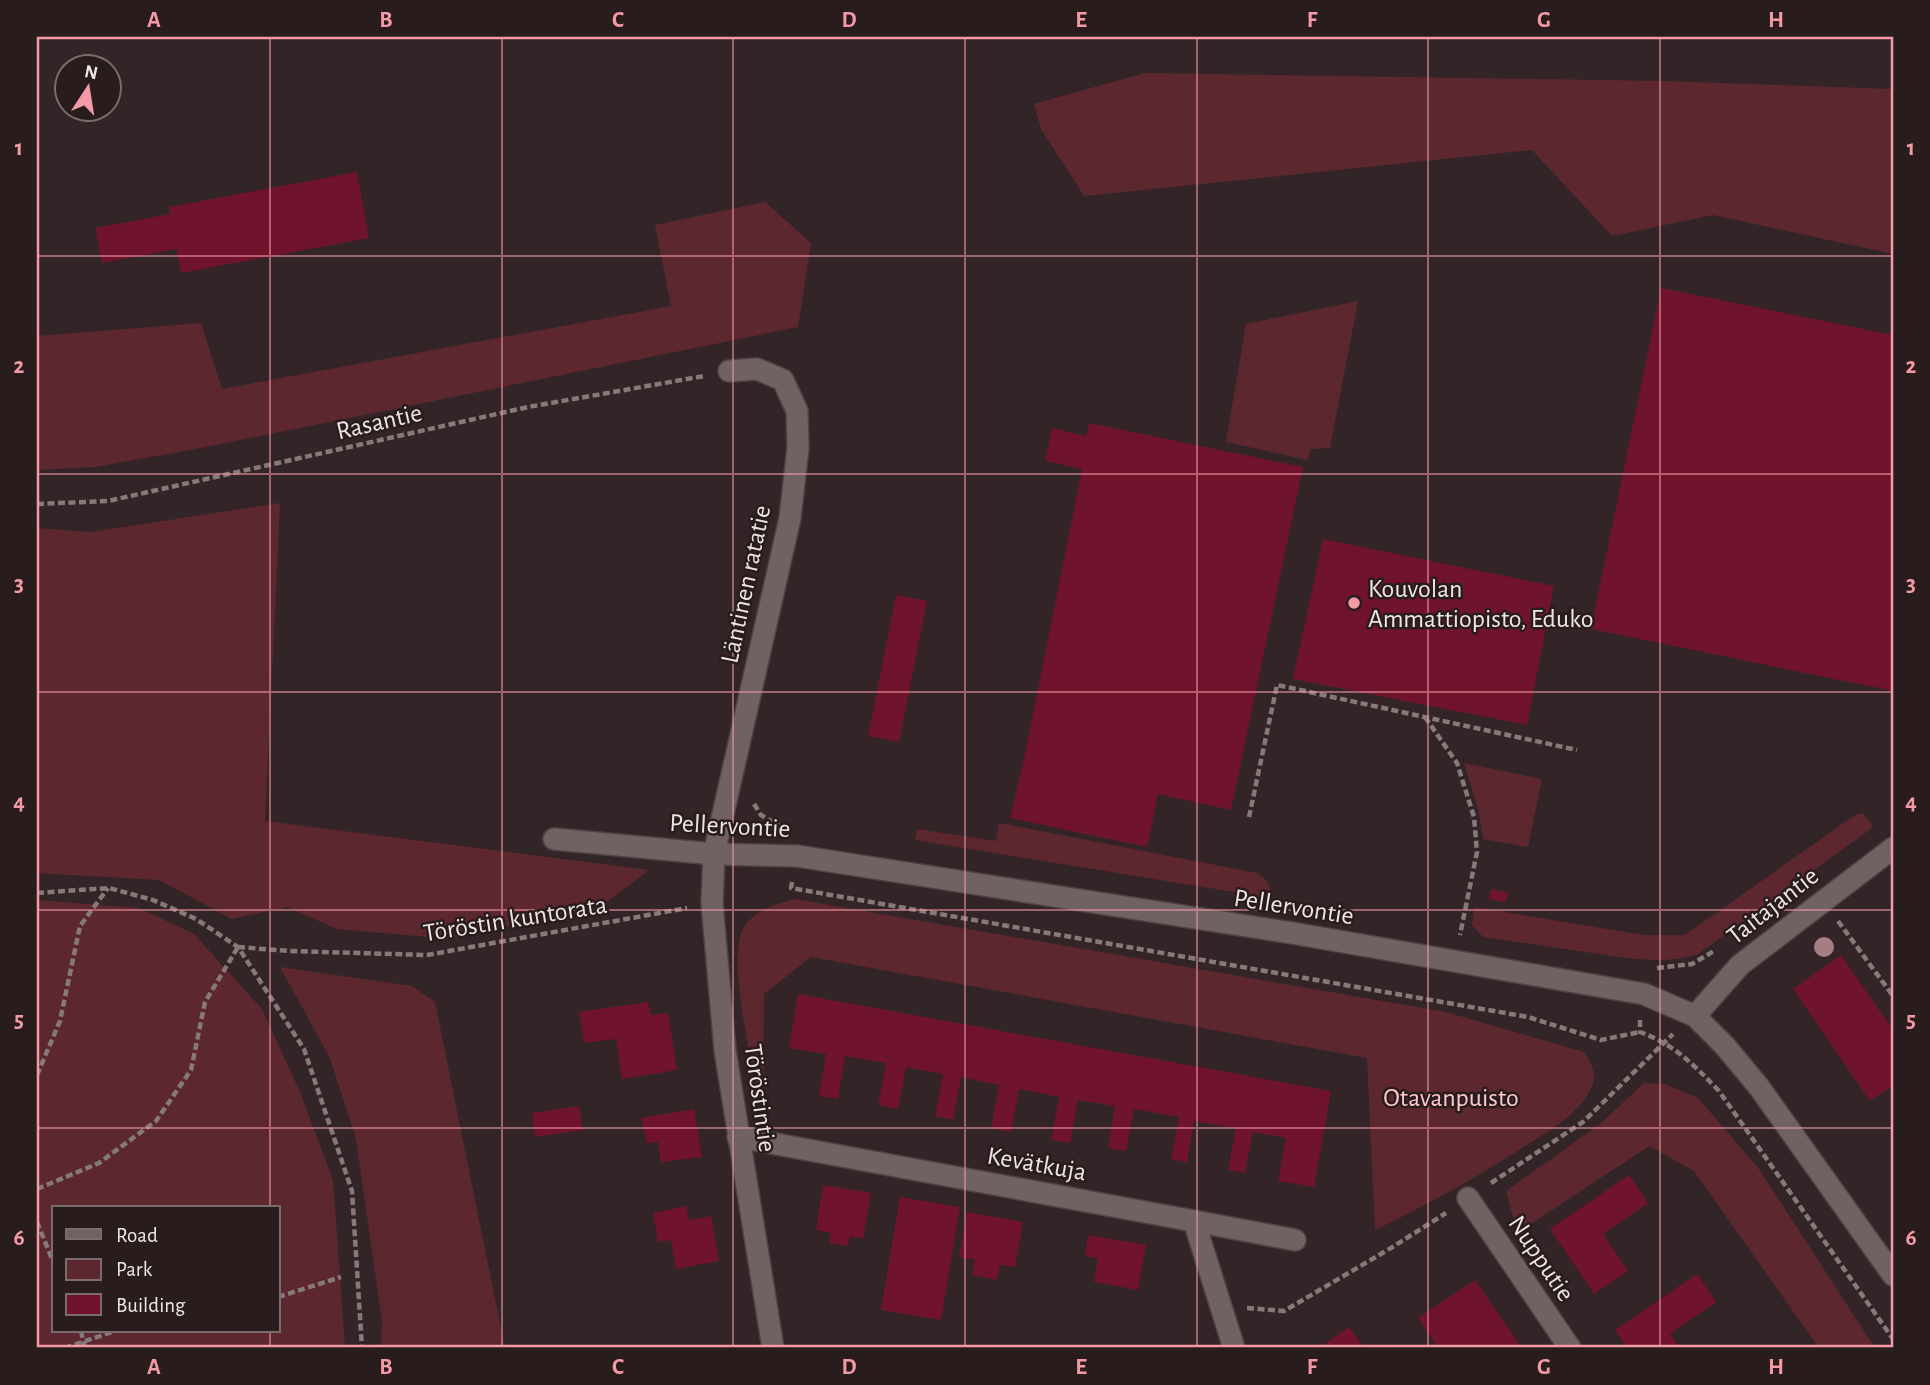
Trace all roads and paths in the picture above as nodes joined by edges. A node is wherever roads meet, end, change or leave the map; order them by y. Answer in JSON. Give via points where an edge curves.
{"nodes":[{"id":1,"x":729,"y":371,"type":"joint"},
{"id":2,"x":37,"y":504,"type":"edge"},
{"id":3,"x":1425,"y":717,"type":"junction"},
{"id":4,"x":1577,"y":751,"type":"dead end"},
{"id":5,"x":730,"y":785,"type":"junction"},
{"id":6,"x":1249,"y":817,"type":"dead end"},
{"id":7,"x":789,"y":830,"type":"dead end"},
{"id":8,"x":554,"y":839,"type":"dead end"},
{"id":9,"x":1893,"y":848,"type":"edge"},
{"id":10,"x":714,"y":854,"type":"junction"},
{"id":11,"x":795,"y":873,"type":"dead end"},
{"id":12,"x":109,"y":888,"type":"junction"},
{"id":13,"x":37,"y":893,"type":"edge"},
{"id":14,"x":1823,"y":900,"type":"junction"},
{"id":15,"x":712,"y":903,"type":"junction"},
{"id":16,"x":1460,"y":940,"type":"dead end"},
{"id":17,"x":238,"y":947,"type":"junction"},
{"id":18,"x":1717,"y":949,"type":"dead end"},
{"id":19,"x":1648,"y":968,"type":"dead end"},
{"id":20,"x":1893,"y":996,"type":"edge"},
{"id":21,"x":1640,"y":1015,"type":"dead end"},
{"id":22,"x":1695,"y":1016,"type":"junction"},
{"id":23,"x":1640,"y":1032,"type":"junction"},
{"id":24,"x":37,"y":1075,"type":"edge"},
{"id":25,"x":738,"y":1137,"type":"junction"},
{"id":26,"x":37,"y":1189,"type":"edge"},
{"id":27,"x":1468,"y":1198,"type":"dead end"},
{"id":28,"x":1194,"y":1221,"type":"junction"},
{"id":29,"x":37,"y":1222,"type":"edge"},
{"id":30,"x":1295,"y":1240,"type":"dead end"},
{"id":31,"x":52,"y":1259,"type":"edge"},
{"id":32,"x":1893,"y":1275,"type":"edge"},
{"id":33,"x":341,"y":1277,"type":"dead end"},
{"id":34,"x":280,"y":1296,"type":"edge"},
{"id":35,"x":113,"y":1332,"type":"edge"},
{"id":36,"x":1893,"y":1339,"type":"edge"},
{"id":37,"x":84,"y":1346,"type":"edge"},
{"id":38,"x":65,"y":1348,"type":"edge"},
{"id":39,"x":362,"y":1348,"type":"edge"},
{"id":40,"x":773,"y":1348,"type":"edge"},
{"id":41,"x":1234,"y":1348,"type":"edge"},
{"id":42,"x":1570,"y":1348,"type":"edge"}],
"edges":[{"from":1,"to":2,"type":"path","name":"Rasantie","via":[[528,407],[108,501]]},
{"from":1,"to":5,"type":"street","name":"Läntinen ratatie","via":[[757,369],[783,380],[797,411],[798,448],[790,518]]},
{"from":3,"to":4,"type":"path"},
{"from":3,"to":6,"type":"path","via":[[1277,685]]},
{"from":3,"to":16,"type":"path","via":[[1458,763],[1474,817],[1477,852]]},
{"from":5,"to":7,"type":"path","via":[[752,799],[761,816]]},
{"from":5,"to":10,"type":"street","name":"Läntinen ratatie"},
{"from":8,"to":10,"type":"street","name":"Pellervontie"},
{"from":9,"to":14,"type":"street","name":"Taitajantie"},
{"from":10,"to":15,"type":"street","name":"Töröstintie"},
{"from":10,"to":22,"type":"street","name":"Pellervontie","via":[[797,856],[1292,933],[1644,994]]},
{"from":11,"to":23,"type":"path","via":[[791,888],[1528,1017],[1601,1040]]},
{"from":12,"to":13,"type":"path","name":"Töröstin kuntorata"},
{"from":12,"to":17,"type":"path","name":"Töröstin kuntorata","via":[[196,919]]},
{"from":12,"to":24,"type":"path","via":[[80,926],[60,1021]]},
{"from":14,"to":20,"type":"path"},
{"from":14,"to":22,"type":"street","name":"Taitajantie","via":[[1740,965]]},
{"from":15,"to":17,"type":"path","name":"Töröstin kuntorata","via":[[426,954]]},
{"from":15,"to":25,"type":"street","name":"Töröstintie"},
{"from":17,"to":26,"type":"path","via":[[205,1002],[191,1070],[156,1121],[99,1163]]},
{"from":17,"to":39,"type":"path","name":"Töröstin kuntorata","via":[[304,1049],[352,1191]]},
{"from":18,"to":19,"type":"path","via":[[1692,964]]},
{"from":21,"to":23,"type":"path"},
{"from":22,"to":32,"type":"street","name":"Pellervontie","via":[[1759,1087]]},
{"from":23,"to":36,"type":"path","via":[[1664,1041],[1719,1091]]},
{"from":25,"to":28,"type":"street","name":"Kevätkuja"},
{"from":25,"to":40,"type":"street","name":"Töröstintie"},
{"from":27,"to":42,"type":"street","name":"Nupputie"},
{"from":28,"to":30,"type":"street","name":"Kevätkuja"},
{"from":28,"to":41,"type":"street"},
{"from":29,"to":31,"type":"path"},
{"from":33,"to":34,"type":"path"},
{"from":35,"to":37,"type":"path"},
{"from":37,"to":38,"type":"path"}]}
